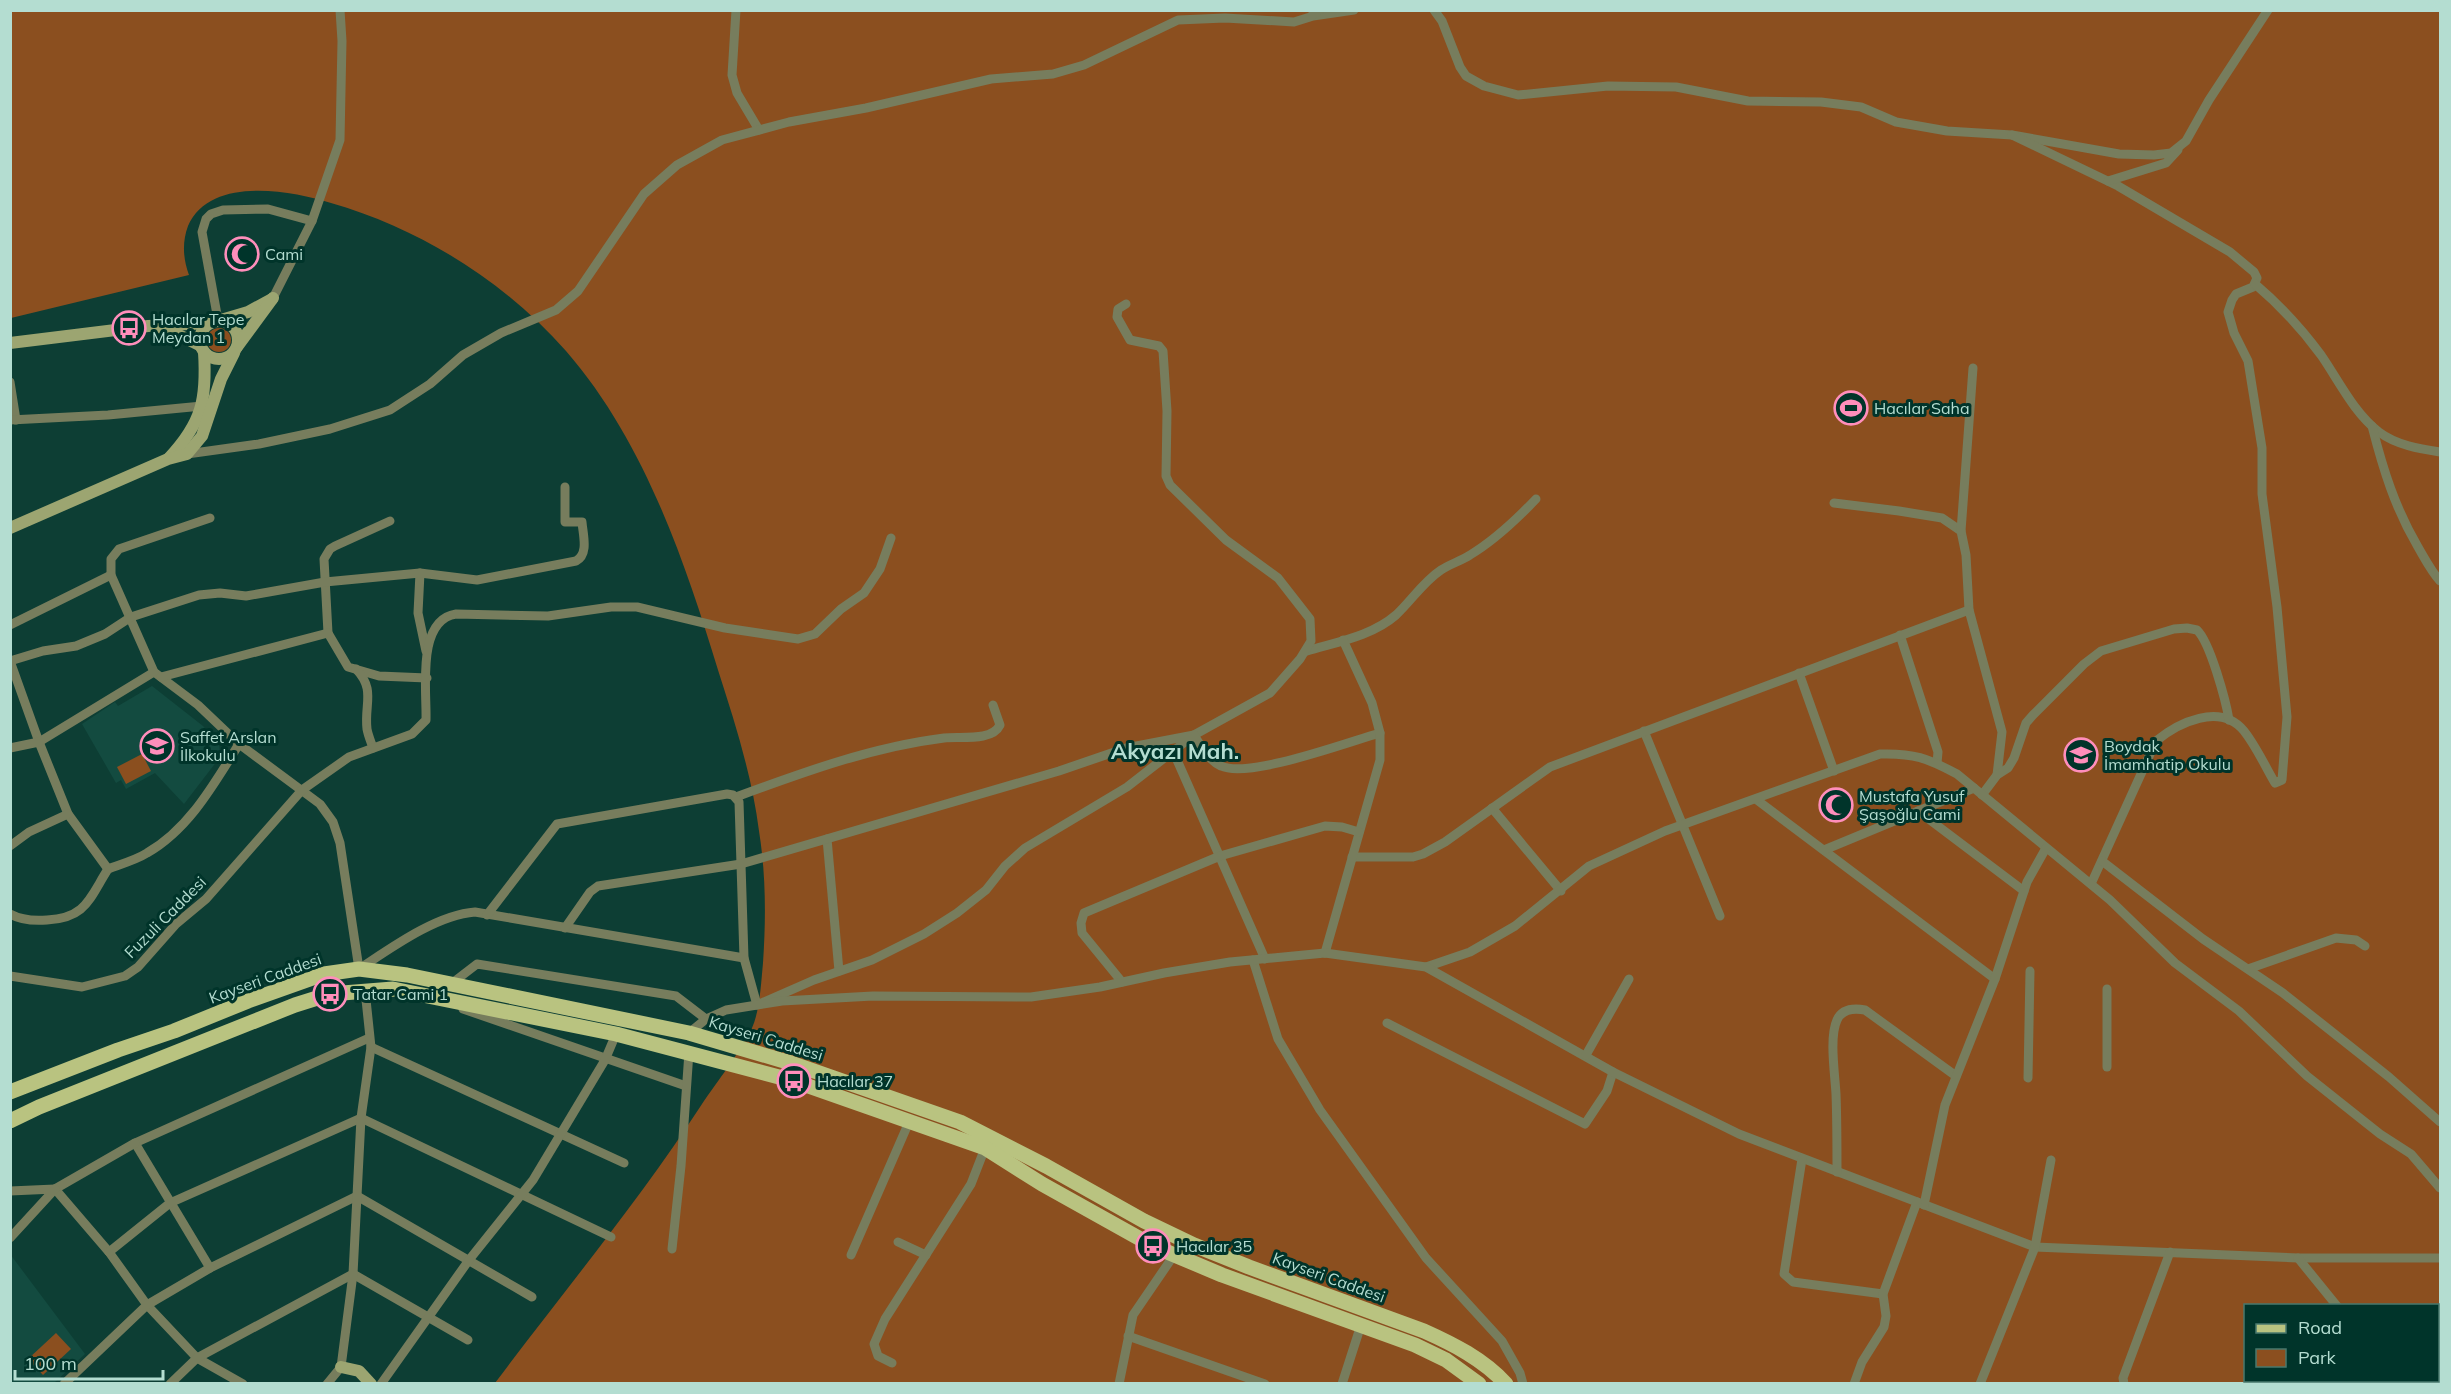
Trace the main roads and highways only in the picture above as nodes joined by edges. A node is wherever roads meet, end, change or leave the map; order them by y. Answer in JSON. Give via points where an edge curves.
{"nodes":[{"id":1,"x":10,"y":1092,"type":"edge"},
{"id":2,"x":10,"y":1121,"type":"edge"},
{"id":3,"x":1479,"y":1383,"type":"edge"},
{"id":4,"x":1506,"y":1383,"type":"edge"}],
"edges":[{"from":1,"to":4,"type":"main road","name":"Kayseri Caddesi","via":[[324,974],[359,969],[451,984],[689,1033],[791,1063],[960,1122],[1194,1245],[1424,1330],[1495,1372]]},
{"from":2,"to":3,"type":"main road","name":"Kayseri Caddesi","via":[[260,1017],[330,994],[393,989],[689,1052],[794,1081],[985,1148],[1174,1256],[1415,1346],[1446,1360]]}]}
